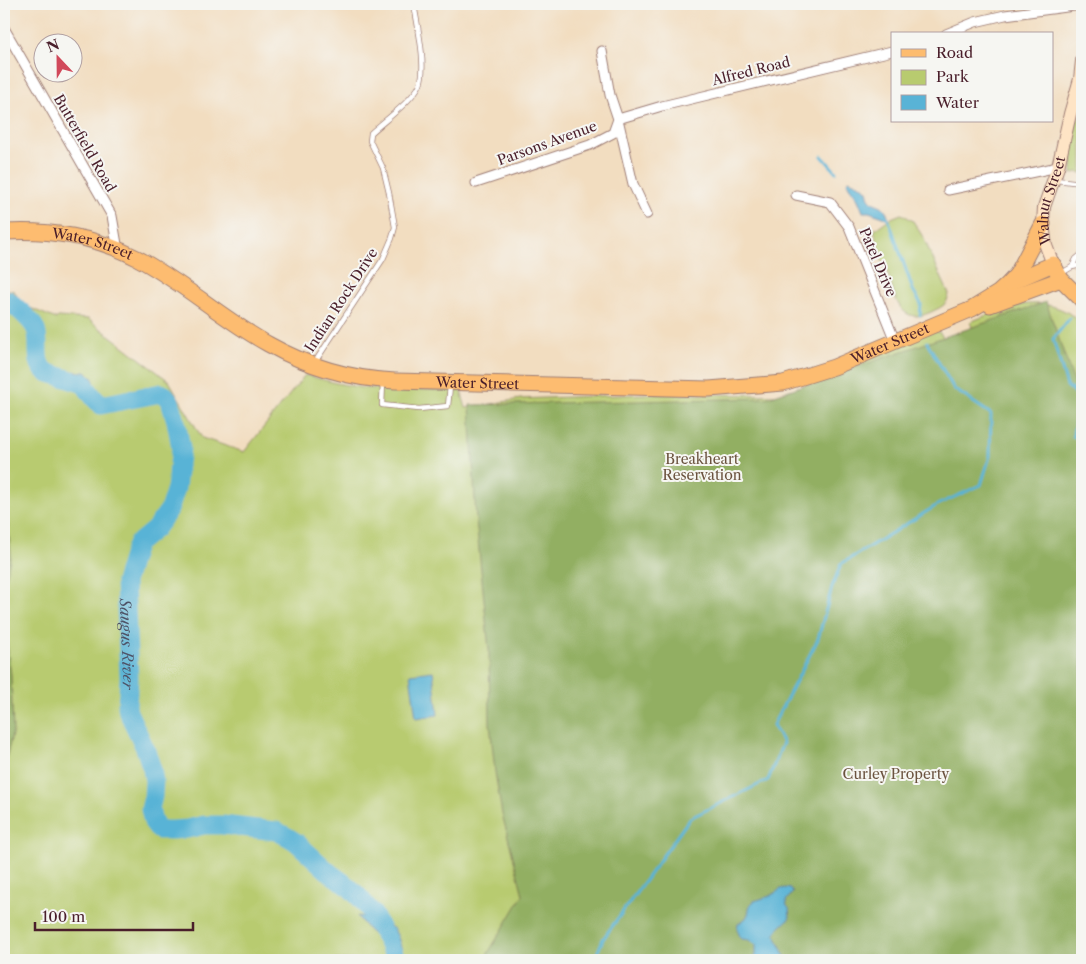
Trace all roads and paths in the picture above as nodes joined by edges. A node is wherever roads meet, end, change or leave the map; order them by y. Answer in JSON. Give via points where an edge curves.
{"nodes":[{"id":1,"x":414,"y":4,"type":"edge"},
{"id":2,"x":1082,"y":5,"type":"edge"},
{"id":3,"x":4,"y":28,"type":"edge"},
{"id":4,"x":951,"y":32,"type":"edge"},
{"id":5,"x":4,"y":47,"type":"edge"},
{"id":6,"x":16,"y":49,"type":"junction"},
{"id":7,"x":602,"y":51,"type":"dead end"},
{"id":8,"x":891,"y":51,"type":"edge"},
{"id":9,"x":1082,"y":61,"type":"edge"},
{"id":10,"x":1081,"y":79,"type":"edge"},
{"id":11,"x":618,"y":119,"type":"junction"},
{"id":12,"x":1058,"y":167,"type":"junction"},
{"id":13,"x":1054,"y":180,"type":"junction"},
{"id":14,"x":476,"y":182,"type":"dead end"},
{"id":15,"x":1082,"y":183,"type":"edge"},
{"id":16,"x":948,"y":190,"type":"dead end"},
{"id":17,"x":796,"y":195,"type":"dead end"},
{"id":18,"x":647,"y":214,"type":"dead end"},
{"id":19,"x":1042,"y":224,"type":"junction"},
{"id":20,"x":4,"y":232,"type":"edge"},
{"id":21,"x":118,"y":250,"type":"junction"},
{"id":22,"x":1082,"y":254,"type":"edge"},
{"id":23,"x":1082,"y":265,"type":"edge"},
{"id":24,"x":1072,"y":267,"type":"junction"},
{"id":25,"x":1058,"y":273,"type":"junction"},
{"id":26,"x":1009,"y":283,"type":"junction"},
{"id":27,"x":1082,"y":300,"type":"edge"},
{"id":28,"x":972,"y":309,"type":"junction"},
{"id":29,"x":895,"y":340,"type":"junction"},
{"id":30,"x":313,"y":365,"type":"junction"},
{"id":31,"x":383,"y":381,"type":"junction"},
{"id":32,"x":450,"y":383,"type":"junction"}],
"edges":[{"from":1,"to":30,"type":"lane","name":"Indian Rock Drive","via":[[421,48],[420,84],[412,96],[371,133],[370,141],[383,168],[395,227],[392,238],[383,259]]},
{"from":2,"to":4,"type":"street","via":[[1005,15]]},
{"from":3,"to":6,"type":"street","name":"Butterfield Road"},
{"from":5,"to":6,"type":"street"},
{"from":6,"to":21,"type":"street","name":"Butterfield Road","via":[[112,216]]},
{"from":7,"to":11,"type":"street"},
{"from":8,"to":11,"type":"street","name":"Alfred Road"},
{"from":9,"to":10,"type":"main road","name":"Walnut Street"},
{"from":10,"to":12,"type":"main road","name":"Walnut Street"},
{"from":11,"to":14,"type":"street","name":"Parsons Avenue","via":[[613,133],[590,145]]},
{"from":11,"to":18,"type":"street","via":[[633,184]]},
{"from":12,"to":13,"type":"main road","name":"Walnut Street"},
{"from":12,"to":16,"type":"street"},
{"from":13,"to":15,"type":"lane"},
{"from":13,"to":19,"type":"main road","name":"Walnut Street","via":[[1044,207]]},
{"from":17,"to":29,"type":"street","name":"Patel Drive","via":[[830,202],[849,228]]},
{"from":19,"to":25,"type":"main road","name":"Walnut Street","via":[[1046,246]]},
{"from":19,"to":26,"type":"main road","via":[[1026,258]]},
{"from":20,"to":21,"type":"main road","name":"Water Street","via":[[56,234]]},
{"from":21,"to":30,"type":"main road","name":"Water Street","via":[[162,273],[268,345]]},
{"from":22,"to":24,"type":"lane"},
{"from":23,"to":24,"type":"lane"},
{"from":24,"to":25,"type":"lane"},
{"from":25,"to":26,"type":"main road","name":"Water Street"},
{"from":25,"to":27,"type":"main road","name":"Walnut Street"},
{"from":25,"to":28,"type":"main road","name":"Water Street","via":[[981,308]]},
{"from":26,"to":28,"type":"main road","name":"Water Street"},
{"from":28,"to":29,"type":"main road","name":"Water Street"},
{"from":29,"to":32,"type":"main road","name":"Water Street","via":[[834,367],[783,384],[709,389]]},
{"from":30,"to":31,"type":"main road","name":"Water Street"},
{"from":31,"to":32,"type":"main road","name":"Water Street"},
{"from":31,"to":32,"type":"lane","via":[[382,405],[419,409],[448,406]]}]}
